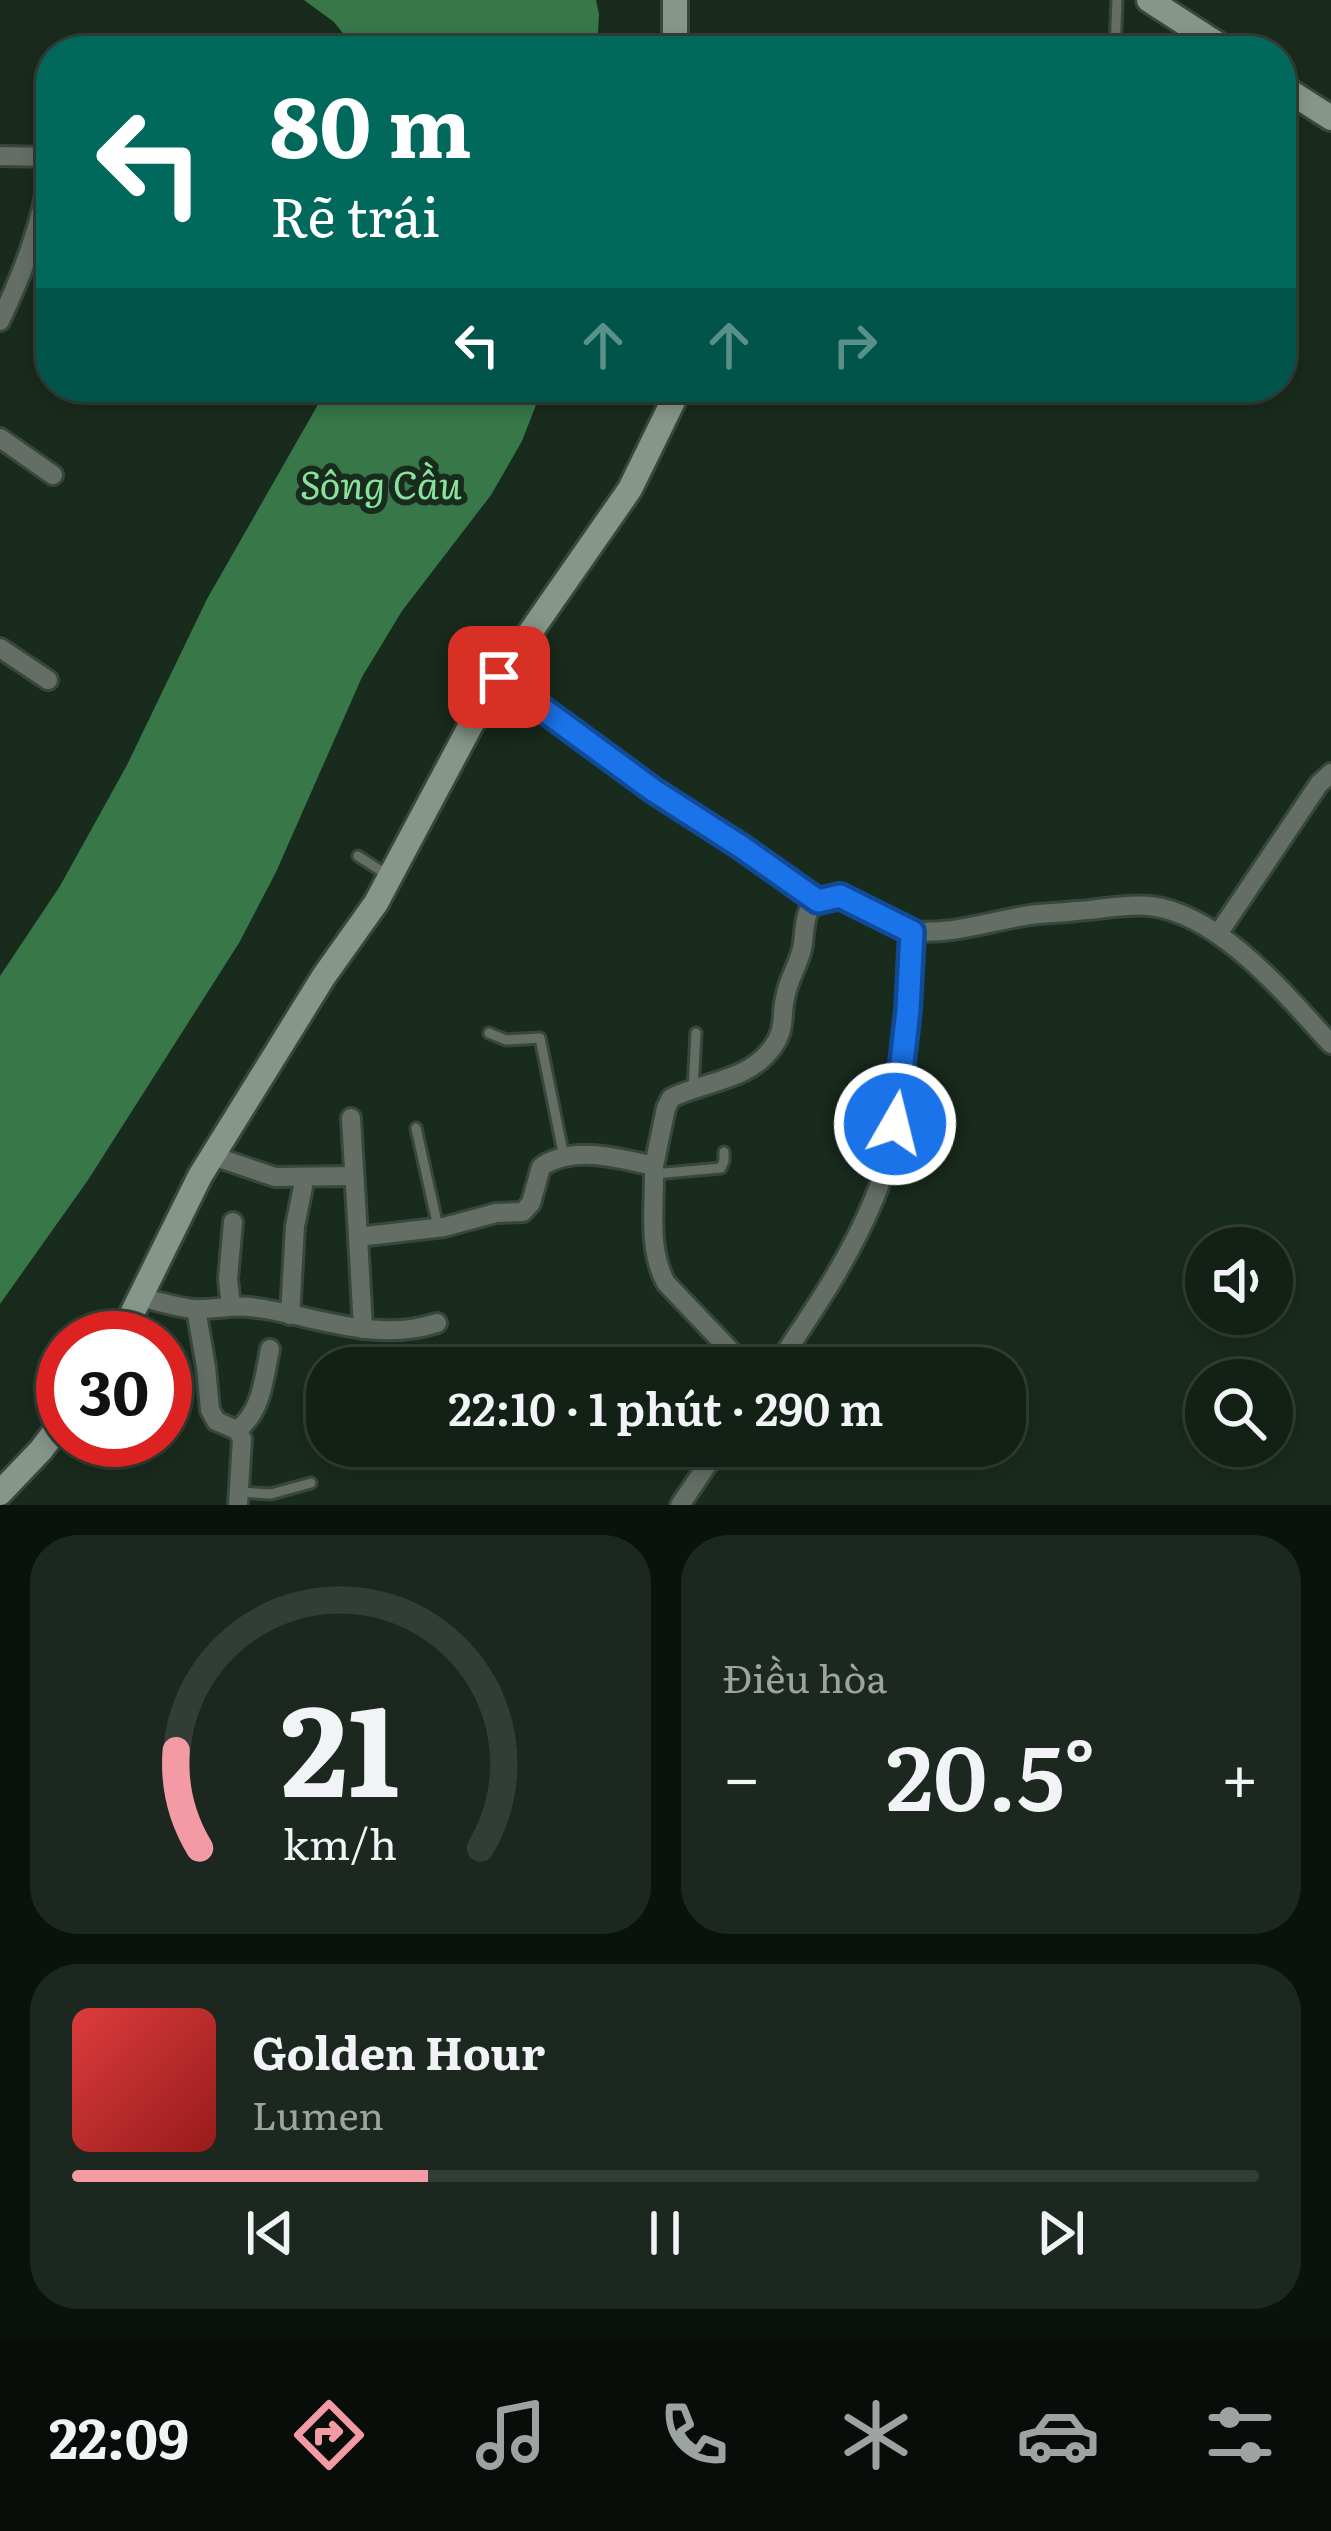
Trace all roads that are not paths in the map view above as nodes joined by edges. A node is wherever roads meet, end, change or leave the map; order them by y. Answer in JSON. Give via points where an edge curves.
{"nodes":[{"id":1,"x":675,"y":0,"type":"edge"},
{"id":2,"x":1117,"y":0,"type":"edge"},
{"id":3,"x":1149,"y":0,"type":"edge"},
{"id":4,"x":675,"y":36,"type":"edge"},
{"id":5,"x":1116,"y":36,"type":"edge"},
{"id":6,"x":1205,"y":36,"type":"edge"},
{"id":7,"x":1296,"y":96,"type":"edge"},
{"id":8,"x":1331,"y":118,"type":"edge"},
{"id":9,"x":0,"y":156,"type":"edge"},
{"id":10,"x":36,"y":157,"type":"edge"},
{"id":11,"x":36,"y":236,"type":"edge"},
{"id":12,"x":0,"y":321,"type":"edge"},
{"id":13,"x":672,"y":402,"type":"edge"},
{"id":14,"x":0,"y":438,"type":"edge"},
{"id":15,"x":53,"y":475,"type":"dead end"},
{"id":16,"x":0,"y":648,"type":"edge"},
{"id":17,"x":499,"y":677,"type":"junction"},
{"id":18,"x":47,"y":680,"type":"dead end"},
{"id":19,"x":1331,"y":773,"type":"edge"},
{"id":20,"x":358,"y":856,"type":"dead end"},
{"id":21,"x":390,"y":877,"type":"junction"},
{"id":22,"x":818,"y":901,"type":"junction"},
{"id":23,"x":918,"y":932,"type":"junction"},
{"id":24,"x":1218,"y":934,"type":"junction"},
{"id":25,"x":489,"y":1033,"type":"dead end"},
{"id":26,"x":695,"y":1033,"type":"dead end"},
{"id":27,"x":1331,"y":1044,"type":"edge"},
{"id":28,"x":693,"y":1090,"type":"junction"},
{"id":29,"x":351,"y":1118,"type":"dead end"},
{"id":30,"x":416,"y":1128,"type":"dead end"},
{"id":31,"x":724,"y":1152,"type":"dead end"},
{"id":32,"x":213,"y":1156,"type":"junction"},
{"id":33,"x":563,"y":1156,"type":"junction"},
{"id":34,"x":654,"y":1170,"type":"junction"},
{"id":35,"x":354,"y":1176,"type":"junction"},
{"id":36,"x":303,"y":1187,"type":"dead end"},
{"id":37,"x":233,"y":1222,"type":"dead end"},
{"id":38,"x":438,"y":1227,"type":"junction"},
{"id":39,"x":358,"y":1237,"type":"junction"},
{"id":40,"x":139,"y":1297,"type":"junction"},
{"id":41,"x":231,"y":1306,"type":"junction"},
{"id":42,"x":196,"y":1309,"type":"junction"},
{"id":43,"x":133,"y":1311,"type":"edge"},
{"id":44,"x":290,"y":1315,"type":"junction"},
{"id":45,"x":436,"y":1323,"type":"dead end"},
{"id":46,"x":363,"y":1330,"type":"junction"},
{"id":47,"x":727,"y":1347,"type":"edge"},
{"id":48,"x":789,"y":1347,"type":"edge"},
{"id":49,"x":269,"y":1349,"type":"dead end"},
{"id":50,"x":237,"y":1430,"type":"junction"},
{"id":51,"x":36,"y":1452,"type":"edge"},
{"id":52,"x":706,"y":1467,"type":"edge"},
{"id":53,"x":311,"y":1484,"type":"dead end"},
{"id":54,"x":0,"y":1493,"type":"edge"},
{"id":55,"x":238,"y":1499,"type":"edge"},
{"id":56,"x":680,"y":1505,"type":"edge"}],
"edges":[{"from":1,"to":4,"type":"street"},
{"from":2,"to":5,"type":"lane"},
{"from":3,"to":6,"type":"street"},
{"from":7,"to":8,"type":"street"},
{"from":9,"to":10,"type":"street"},
{"from":11,"to":12,"type":"street"},
{"from":13,"to":17,"type":"street","via":[[619,506]]},
{"from":14,"to":15,"type":"street"},
{"from":16,"to":18,"type":"street"},
{"from":17,"to":21,"type":"street"},
{"from":17,"to":22,"type":"street"},
{"from":19,"to":24,"type":"street"},
{"from":20,"to":21,"type":"lane"},
{"from":21,"to":32,"type":"street"},
{"from":22,"to":23,"type":"street","via":[[840,896]]},
{"from":22,"to":28,"type":"street","via":[[807,914],[783,1031],[771,1050],[757,1065]]},
{"from":23,"to":24,"type":"street","via":[[1154,906]]},
{"from":23,"to":48,"type":"street","via":[[902,1084],[877,1195],[842,1268]]},
{"from":24,"to":27,"type":"street"},
{"from":25,"to":33,"type":"lane","via":[[540,1038]]},
{"from":26,"to":28,"type":"lane"},
{"from":28,"to":34,"type":"street","via":[[666,1108]]},
{"from":29,"to":35,"type":"street"},
{"from":30,"to":38,"type":"lane"},
{"from":31,"to":34,"type":"lane","via":[[721,1168]]},
{"from":32,"to":35,"type":"street","via":[[275,1177]]},
{"from":32,"to":40,"type":"street"},
{"from":33,"to":34,"type":"street"},
{"from":33,"to":38,"type":"street","via":[[541,1167],[523,1211]]},
{"from":34,"to":47,"type":"street","via":[[657,1267]]},
{"from":35,"to":39,"type":"street"},
{"from":36,"to":44,"type":"street"},
{"from":37,"to":41,"type":"street"},
{"from":38,"to":39,"type":"street"},
{"from":39,"to":46,"type":"street"},
{"from":40,"to":42,"type":"street"},
{"from":40,"to":43,"type":"street"},
{"from":41,"to":42,"type":"street"},
{"from":41,"to":44,"type":"street"},
{"from":42,"to":50,"type":"street","via":[[210,1409]]},
{"from":44,"to":46,"type":"street"},
{"from":45,"to":46,"type":"street"},
{"from":49,"to":50,"type":"street","via":[[257,1405]]},
{"from":50,"to":55,"type":"street"},
{"from":51,"to":54,"type":"street"},
{"from":52,"to":56,"type":"street"},
{"from":53,"to":55,"type":"lane"}]}
